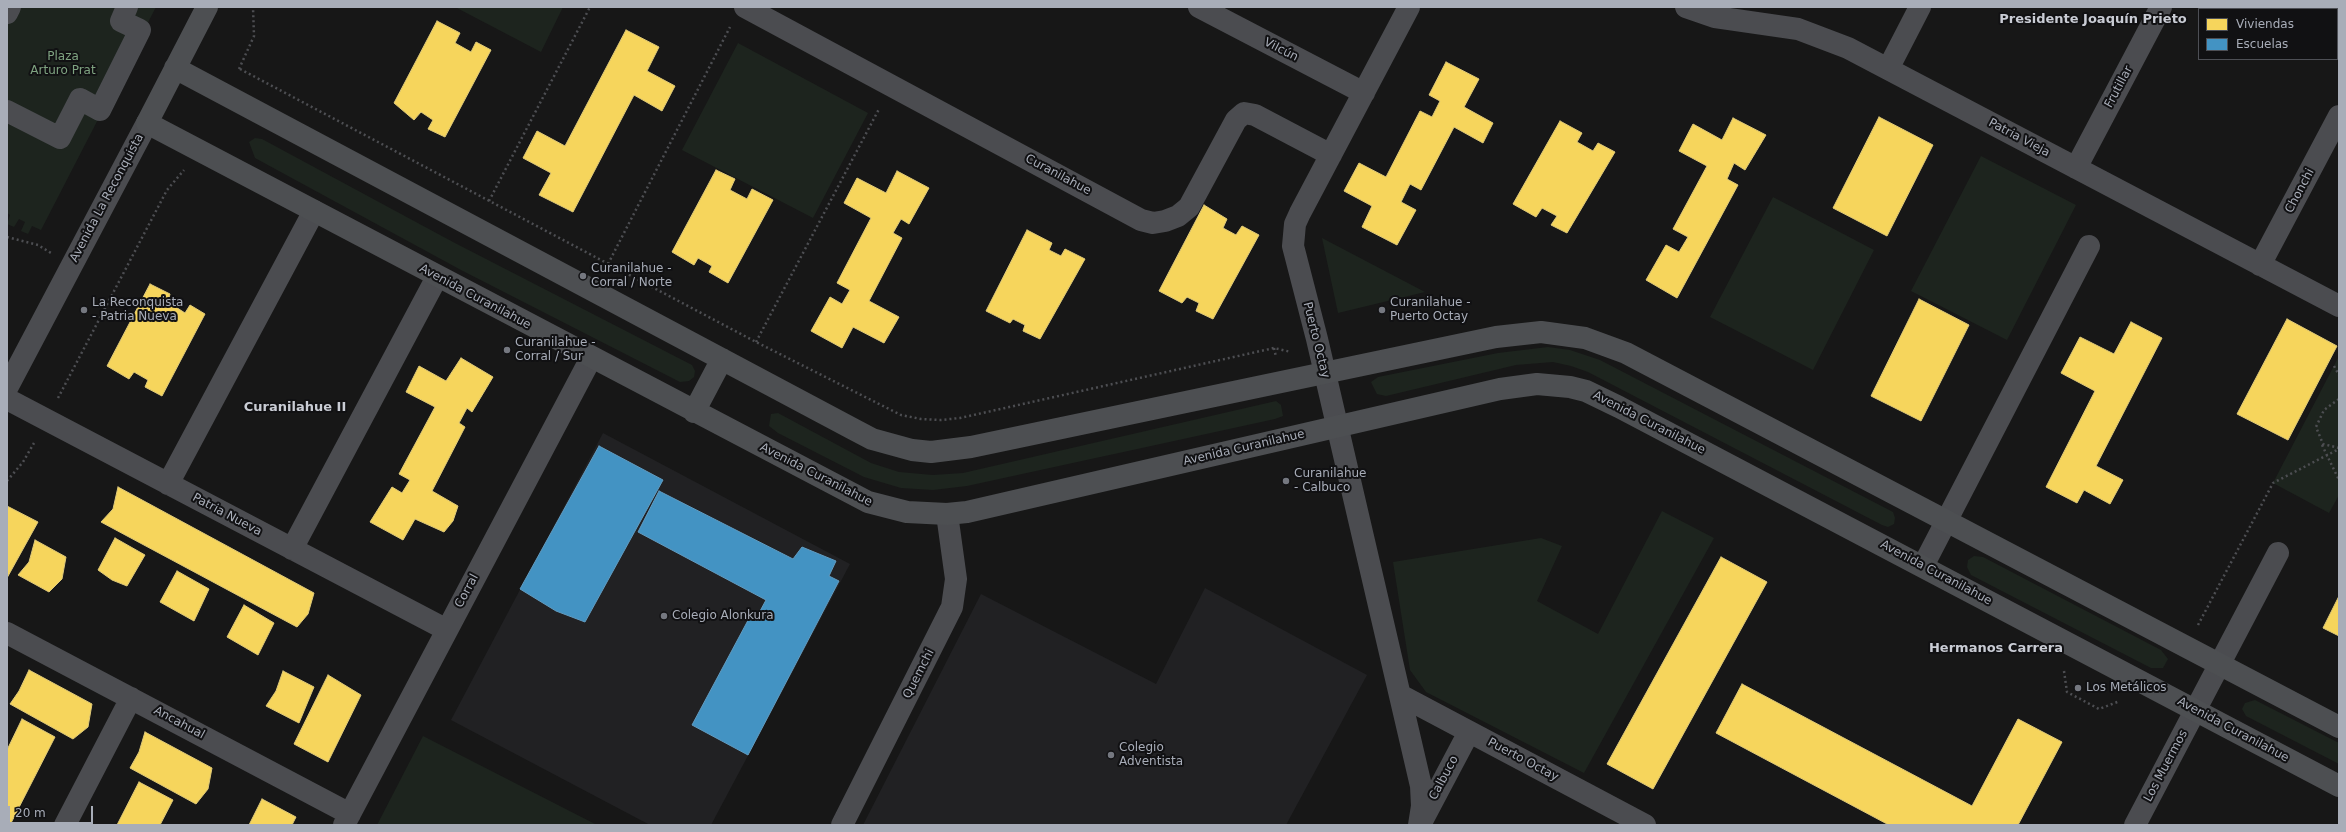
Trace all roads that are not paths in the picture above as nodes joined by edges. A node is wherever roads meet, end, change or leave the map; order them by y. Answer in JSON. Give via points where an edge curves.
{"nodes":[{"id":1,"x":10,"y":7,"type":"edge"},
{"id":2,"x":127,"y":7,"type":"edge"},
{"id":3,"x":207,"y":7,"type":"edge"},
{"id":4,"x":1199,"y":7,"type":"edge"},
{"id":5,"x":1409,"y":7,"type":"edge"},
{"id":6,"x":1686,"y":7,"type":"edge"},
{"id":7,"x":1920,"y":7,"type":"edge"},
{"id":8,"x":2161,"y":7,"type":"edge"},
{"id":9,"x":7,"y":13,"type":"edge"},
{"id":10,"x":739,"y":14,"type":"edge"},
{"id":11,"x":175,"y":68,"type":"junction"},
{"id":12,"x":1888,"y":69,"type":"junction"},
{"id":13,"x":1364,"y":93,"type":"junction"},
{"id":14,"x":7,"y":110,"type":"edge"},
{"id":15,"x":2339,"y":116,"type":"edge"},
{"id":16,"x":147,"y":123,"type":"junction"},
{"id":17,"x":1331,"y":154,"type":"junction"},
{"id":18,"x":2076,"y":168,"type":"junction"},
{"id":19,"x":314,"y":211,"type":"junction"},
{"id":20,"x":2089,"y":246,"type":"dead end"},
{"id":21,"x":2260,"y":265,"type":"junction"},
{"id":22,"x":437,"y":276,"type":"junction"},
{"id":23,"x":2339,"y":306,"type":"edge"},
{"id":24,"x":591,"y":358,"type":"junction"},
{"id":25,"x":722,"y":359,"type":"junction"},
{"id":26,"x":1324,"y":372,"type":"junction"},
{"id":27,"x":7,"y":388,"type":"edge"},
{"id":28,"x":7,"y":399,"type":"edge"},
{"id":29,"x":694,"y":412,"type":"junction"},
{"id":30,"x":1337,"y":427,"type":"junction"},
{"id":31,"x":168,"y":484,"type":"junction"},
{"id":32,"x":946,"y":514,"type":"junction"},
{"id":33,"x":1946,"y":521,"type":"junction"},
{"id":34,"x":292,"y":549,"type":"junction"},
{"id":35,"x":2278,"y":553,"type":"dead end"},
{"id":36,"x":1923,"y":566,"type":"junction"},
{"id":37,"x":447,"y":630,"type":"junction"},
{"id":38,"x":7,"y":632,"type":"edge"},
{"id":39,"x":2219,"y":664,"type":"junction"},
{"id":40,"x":1400,"y":695,"type":"junction"},
{"id":41,"x":131,"y":698,"type":"junction"},
{"id":42,"x":2195,"y":710,"type":"junction"},
{"id":43,"x":2339,"y":727,"type":"edge"},
{"id":44,"x":1469,"y":732,"type":"junction"},
{"id":45,"x":2339,"y":786,"type":"edge"},
{"id":46,"x":347,"y":820,"type":"edge"},
{"id":47,"x":65,"y":825,"type":"edge"},
{"id":48,"x":842,"y":825,"type":"edge"},
{"id":49,"x":1419,"y":825,"type":"edge"},
{"id":50,"x":1645,"y":825,"type":"edge"},
{"id":51,"x":2135,"y":825,"type":"edge"}],
"edges":[{"from":1,"to":9,"type":"street"},
{"from":2,"to":14,"type":"street","via":[[121,21],[140,30],[100,110],[80,99],[60,138]]},
{"from":3,"to":11,"type":"main road","name":"Avenida La Reconquista"},
{"from":4,"to":13,"type":"street","name":"Vilcún"},
{"from":5,"to":13,"type":"street","name":"Puerto Octay"},
{"from":6,"to":12,"type":"street","name":"Patria Vieja","via":[[1715,17],[1798,29],[1848,48]]},
{"from":7,"to":12,"type":"street"},
{"from":8,"to":18,"type":"street","name":"Frutillar"},
{"from":10,"to":17,"type":"street","name":"Curanilahue","via":[[891,85],[1141,220],[1166,221],[1185,212],[1236,120],[1244,113],[1255,115]]},
{"from":11,"to":16,"type":"main road","name":"Avenida La Reconquista"},
{"from":11,"to":25,"type":"main road"},
{"from":12,"to":18,"type":"street","name":"Patria Vieja"},
{"from":13,"to":17,"type":"street","name":"Puerto Octay"},
{"from":15,"to":21,"type":"street","name":"Chonchi"},
{"from":16,"to":19,"type":"main road","name":"Avenida Curanilahue"},
{"from":16,"to":27,"type":"street","name":"Avenida La Reconquista"},
{"from":17,"to":26,"type":"street","name":"Puerto Octay","via":[[1300,213],[1293,235],[1294,251]]},
{"from":18,"to":21,"type":"street","name":"Patria Vieja"},
{"from":19,"to":22,"type":"main road","name":"Avenida Curanilahue"},
{"from":19,"to":31,"type":"street"},
{"from":20,"to":33,"type":"street"},
{"from":21,"to":23,"type":"street","name":"Patria Vieja"},
{"from":22,"to":24,"type":"main road","name":"Avenida Curanilahue"},
{"from":22,"to":34,"type":"street"},
{"from":24,"to":29,"type":"main road","name":"Avenida Curanilahue"},
{"from":24,"to":37,"type":"street","name":"Corral"},
{"from":25,"to":26,"type":"main road","via":[[872,439],[892,446],[931,452],[971,447]]},
{"from":25,"to":29,"type":"main road"},
{"from":26,"to":30,"type":"street","name":"Puerto Octay"},
{"from":26,"to":33,"type":"main road","via":[[1519,334],[1564,334],[1586,338],[1626,353]]},
{"from":28,"to":31,"type":"street","name":"Patria Nueva"},
{"from":29,"to":32,"type":"main road","name":"Avenida Curanilahue","via":[[868,502],[907,512]]},
{"from":30,"to":32,"type":"main road","name":"Avenida Curanilahue","via":[[990,507]]},
{"from":30,"to":36,"type":"main road","name":"Avenida Curanilahue","via":[[1517,386],[1537,384],[1570,387],[1586,391],[1619,407]]},
{"from":30,"to":40,"type":"street","name":"Puerto Octay"},
{"from":31,"to":34,"type":"street","name":"Patria Nueva"},
{"from":32,"to":48,"type":"street","name":"Quemchi","via":[[956,579],[952,607]]},
{"from":33,"to":36,"type":"street"},
{"from":33,"to":39,"type":"main road"},
{"from":34,"to":37,"type":"street","name":"Patria Nueva"},
{"from":35,"to":39,"type":"street","name":"Los Muermos"},
{"from":36,"to":42,"type":"main road","name":"Avenida Curanilahue"},
{"from":37,"to":46,"type":"street","name":"Corral"},
{"from":38,"to":41,"type":"street","name":"Ancahual"},
{"from":39,"to":42,"type":"street","name":"Los Muermos"},
{"from":39,"to":43,"type":"main road"},
{"from":40,"to":44,"type":"street","name":"Puerto Octay"},
{"from":40,"to":49,"type":"street","name":"Puerto Octay","via":[[1422,796]]},
{"from":41,"to":46,"type":"street","name":"Ancahual"},
{"from":41,"to":47,"type":"street"},
{"from":42,"to":45,"type":"main road","name":"Avenida Curanilahue"},
{"from":42,"to":51,"type":"street","name":"Los Muermos"},
{"from":44,"to":49,"type":"street","name":"Calbuco"},
{"from":44,"to":50,"type":"street","name":"Puerto Octay"}]}
